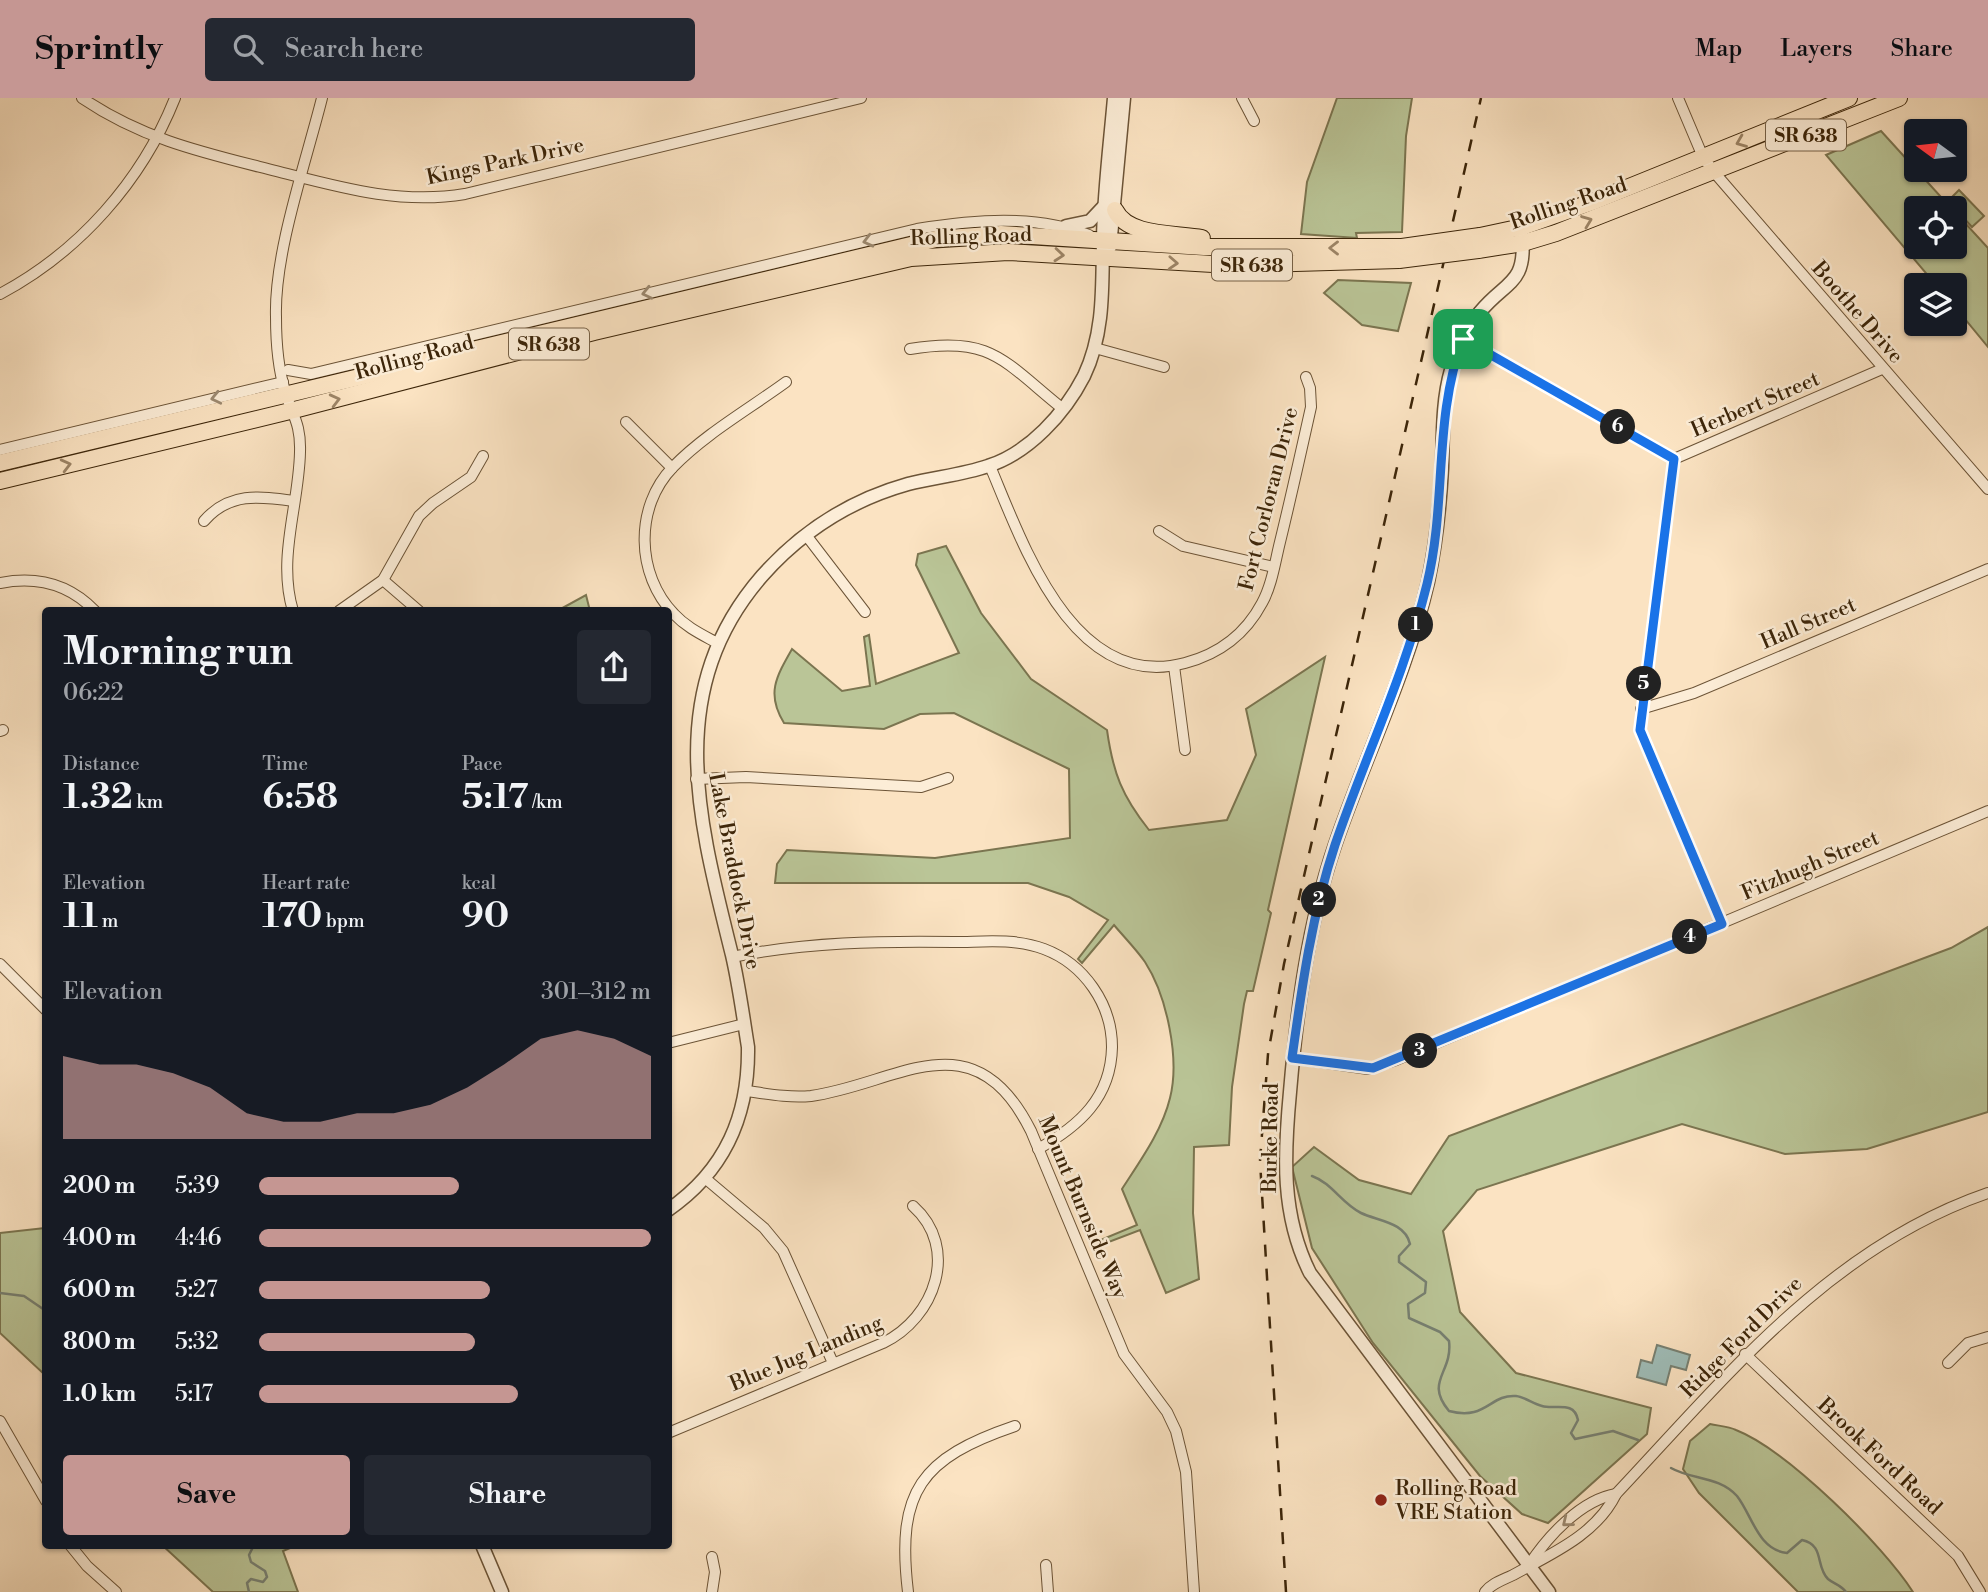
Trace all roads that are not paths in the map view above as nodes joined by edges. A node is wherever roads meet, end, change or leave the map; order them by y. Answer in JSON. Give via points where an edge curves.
{"nodes":[{"id":1,"x":82,"y":98,"type":"edge"},
{"id":2,"x":175,"y":98,"type":"edge"},
{"id":3,"x":322,"y":98,"type":"edge"},
{"id":4,"x":861,"y":98,"type":"edge"},
{"id":5,"x":1114,"y":98,"type":"edge"},
{"id":6,"x":1124,"y":98,"type":"edge"},
{"id":7,"x":1241,"y":98,"type":"edge"},
{"id":8,"x":1678,"y":98,"type":"edge"},
{"id":9,"x":1849,"y":98,"type":"edge"},
{"id":10,"x":1899,"y":98,"type":"edge"},
{"id":11,"x":1254,"y":121,"type":"dead end"},
{"id":12,"x":155,"y":139,"type":"junction"},
{"id":13,"x":1703,"y":158,"type":"junction"},
{"id":14,"x":1714,"y":172,"type":"junction"},
{"id":15,"x":302,"y":178,"type":"junction"},
{"id":16,"x":1110,"y":207,"type":"junction"},
{"id":17,"x":1066,"y":226,"type":"junction"},
{"id":18,"x":1522,"y":235,"type":"junction"},
{"id":19,"x":1107,"y":241,"type":"junction"},
{"id":20,"x":1260,"y":248,"type":"junction"},
{"id":21,"x":1400,"y":253,"type":"junction"},
{"id":22,"x":1105,"y":259,"type":"junction"},
{"id":23,"x":0,"y":294,"type":"edge"},
{"id":24,"x":1463,"y":339,"type":"junction"},
{"id":25,"x":1095,"y":348,"type":"junction"},
{"id":26,"x":911,"y":349,"type":"dead end"},
{"id":27,"x":280,"y":355,"type":"junction"},
{"id":28,"x":1164,"y":367,"type":"dead end"},
{"id":29,"x":1882,"y":369,"type":"junction"},
{"id":30,"x":288,"y":370,"type":"junction"},
{"id":31,"x":1306,"y":377,"type":"dead end"},
{"id":32,"x":786,"y":382,"type":"dead end"},
{"id":33,"x":288,"y":389,"type":"junction"},
{"id":34,"x":1063,"y":409,"type":"junction"},
{"id":35,"x":294,"y":410,"type":"junction"},
{"id":36,"x":626,"y":422,"type":"dead end"},
{"id":37,"x":0,"y":450,"type":"edge"},
{"id":38,"x":483,"y":456,"type":"dead end"},
{"id":39,"x":0,"y":457,"type":"edge"},
{"id":40,"x":22,"y":458,"type":"junction"},
{"id":41,"x":1674,"y":459,"type":"junction"},
{"id":42,"x":0,"y":463,"type":"edge"},
{"id":43,"x":990,"y":466,"type":"junction"},
{"id":44,"x":672,"y":468,"type":"junction"},
{"id":45,"x":0,"y":481,"type":"edge"},
{"id":46,"x":1988,"y":489,"type":"edge"},
{"id":47,"x":294,"y":501,"type":"junction"},
{"id":48,"x":205,"y":521,"type":"dead end"},
{"id":49,"x":1159,"y":531,"type":"dead end"},
{"id":50,"x":806,"y":535,"type":"junction"},
{"id":51,"x":1274,"y":567,"type":"junction"},
{"id":52,"x":1988,"y":569,"type":"edge"},
{"id":53,"x":383,"y":580,"type":"junction"},
{"id":54,"x":0,"y":583,"type":"edge"},
{"id":55,"x":90,"y":607,"type":"edge"},
{"id":56,"x":292,"y":607,"type":"edge"},
{"id":57,"x":346,"y":607,"type":"edge"},
{"id":58,"x":414,"y":607,"type":"edge"},
{"id":59,"x":668,"y":607,"type":"edge"},
{"id":60,"x":672,"y":612,"type":"edge"},
{"id":61,"x":865,"y":612,"type":"dead end"},
{"id":62,"x":719,"y":643,"type":"junction"},
{"id":63,"x":1174,"y":666,"type":"junction"},
{"id":64,"x":1641,"y":709,"type":"junction"},
{"id":65,"x":1185,"y":750,"type":"dead end"},
{"id":66,"x":948,"y":778,"type":"dead end"},
{"id":67,"x":696,"y":779,"type":"junction"},
{"id":68,"x":1988,"y":811,"type":"edge"},
{"id":69,"x":1722,"y":924,"type":"junction"},
{"id":70,"x":732,"y":957,"type":"junction"},
{"id":71,"x":0,"y":964,"type":"edge"},
{"id":72,"x":42,"y":1006,"type":"edge"},
{"id":73,"x":744,"y":1024,"type":"junction"},
{"id":74,"x":672,"y":1042,"type":"edge"},
{"id":75,"x":1292,"y":1058,"type":"junction"},
{"id":76,"x":747,"y":1091,"type":"junction"},
{"id":77,"x":1038,"y":1149,"type":"junction"},
{"id":78,"x":706,"y":1180,"type":"junction"},
{"id":79,"x":1988,"y":1194,"type":"edge"},
{"id":80,"x":913,"y":1206,"type":"dead end"},
{"id":81,"x":672,"y":1207,"type":"edge"},
{"id":82,"x":1988,"y":1337,"type":"edge"},
{"id":83,"x":1745,"y":1354,"type":"junction"},
{"id":84,"x":833,"y":1363,"type":"junction"},
{"id":85,"x":1948,"y":1363,"type":"dead end"},
{"id":86,"x":0,"y":1421,"type":"edge"},
{"id":87,"x":1015,"y":1426,"type":"dead end"},
{"id":88,"x":672,"y":1431,"type":"edge"},
{"id":89,"x":42,"y":1494,"type":"edge"},
{"id":90,"x":1616,"y":1494,"type":"junction"},
{"id":91,"x":73,"y":1549,"type":"edge"},
{"id":92,"x":484,"y":1549,"type":"edge"},
{"id":93,"x":712,"y":1557,"type":"dead end"},
{"id":94,"x":1046,"y":1565,"type":"dead end"},
{"id":95,"x":1529,"y":1565,"type":"junction"},
{"id":96,"x":116,"y":1592,"type":"edge"},
{"id":97,"x":502,"y":1592,"type":"edge"},
{"id":98,"x":712,"y":1592,"type":"edge"},
{"id":99,"x":908,"y":1592,"type":"edge"},
{"id":100,"x":1048,"y":1592,"type":"edge"},
{"id":101,"x":1194,"y":1592,"type":"edge"},
{"id":102,"x":1485,"y":1592,"type":"edge"},
{"id":103,"x":1549,"y":1592,"type":"edge"},
{"id":104,"x":1980,"y":1592,"type":"edge"}],
"edges":[{"from":1,"to":12,"type":"street","name":"Kings Park Drive"},
{"from":2,"to":12,"type":"street"},
{"from":3,"to":15,"type":"street"},
{"from":4,"to":15,"type":"street","name":"Kings Park Drive","via":[[443,197],[381,196]]},
{"from":5,"to":16,"type":"street"},
{"from":6,"to":16,"type":"street"},
{"from":7,"to":11,"type":"street"},
{"from":8,"to":13,"type":"street","name":"Boothe Drive"},
{"from":9,"to":13,"type":"main road","name":"Rolling Road","number":"SR 638","one_way":true},
{"from":10,"to":14,"type":"main road","name":"Rolling Road","number":"SR 638"},
{"from":12,"to":15,"type":"street","name":"Kings Park Drive"},
{"from":12,"to":23,"type":"street","via":[[121,193],[87,230]]},
{"from":13,"to":14,"type":"street","name":"Boothe Drive"},
{"from":13,"to":18,"type":"main road","name":"Rolling Road","number":"SR 638"},
{"from":18,"to":14,"type":"main road","name":"Rolling Road","number":"SR 638","one_way":true},
{"from":14,"to":29,"type":"street","name":"Boothe Drive"},
{"from":15,"to":27,"type":"street","via":[[278,281]]},
{"from":16,"to":17,"type":"street","via":[[1090,221]]},
{"from":16,"to":19,"type":"street","name":"Lake Braddock Drive"},
{"from":16,"to":20,"type":"main road","via":[[1132,228]]},
{"from":17,"to":19,"type":"street","name":"Rolling Road"},
{"from":17,"to":30,"type":"street","name":"Rolling Road","one_way":true,"via":[[991,220],[917,229],[311,374]]},
{"from":18,"to":21,"type":"main road","name":"Rolling Road","number":"SR 638","bridge":true},
{"from":18,"to":24,"type":"street","name":"Burke Road","via":[[1515,279],[1480,312]]},
{"from":19,"to":20,"type":"main road","name":"Rolling Road","number":"SR 638"},
{"from":19,"to":22,"type":"street","name":"Lake Braddock Drive"},
{"from":19,"to":33,"type":"main road","name":"Rolling Road","number":"SR 638","via":[[1001,234],[910,244]]},
{"from":21,"to":20,"type":"main road","name":"Rolling Road","number":"SR 638","one_way":true},
{"from":22,"to":21,"type":"main road","name":"Rolling Road","number":"SR 638","one_way":true,"via":[[1276,265]]},
{"from":22,"to":25,"type":"street","name":"Lake Braddock Drive"},
{"from":35,"to":22,"type":"main road","name":"Rolling Road","number":"SR 638","one_way":true,"via":[[889,261],[985,252]]},
{"from":24,"to":41,"type":"street","name":"Herbert Street"},
{"from":24,"to":75,"type":"street","name":"Burke Road","via":[[1446,393],[1439,515],[1427,583],[1396,686],[1326,873]]},
{"from":25,"to":28,"type":"street"},
{"from":25,"to":34,"type":"street","name":"Lake Braddock Drive"},
{"from":26,"to":34,"type":"street","via":[[953,343],[983,349]]},
{"from":27,"to":30,"type":"street"},
{"from":27,"to":33,"type":"street"},
{"from":29,"to":41,"type":"street","name":"Herbert Street"},
{"from":29,"to":46,"type":"street","name":"Boothe Drive"},
{"from":30,"to":33,"type":"street"},
{"from":31,"to":51,"type":"street","name":"Fort Corloran Drive","via":[[1311,407]]},
{"from":32,"to":44,"type":"street"},
{"from":33,"to":35,"type":"street"},
{"from":33,"to":37,"type":"street","name":"Rolling Road","one_way":true},
{"from":33,"to":40,"type":"main road","name":"Rolling Road","number":"SR 638"},
{"from":34,"to":43,"type":"street","name":"Lake Braddock Drive","via":[[1032,440]]},
{"from":45,"to":35,"type":"main road","name":"Rolling Road","number":"SR 638","one_way":true},
{"from":35,"to":47,"type":"street","via":[[300,448]]},
{"from":36,"to":44,"type":"street"},
{"from":38,"to":53,"type":"street","via":[[471,477],[419,516]]},
{"from":39,"to":40,"type":"main road"},
{"from":40,"to":42,"type":"main road","name":"Rolling Road","number":"SR 638"},
{"from":41,"to":64,"type":"street"},
{"from":43,"to":50,"type":"street","name":"Lake Braddock Drive","via":[[880,493],[837,513]]},
{"from":43,"to":63,"type":"street","name":"Fort Corloran Drive","via":[[1028,551],[1074,628],[1119,658]]},
{"from":44,"to":59,"type":"street","via":[[658,488],[645,543],[648,569]]},
{"from":47,"to":48,"type":"street","via":[[242,498],[220,506]]},
{"from":47,"to":56,"type":"street","via":[[287,576]]},
{"from":49,"to":51,"type":"street","via":[[1183,546]]},
{"from":50,"to":61,"type":"street"},
{"from":50,"to":62,"type":"street","name":"Lake Braddock Drive","via":[[758,582]]},
{"from":51,"to":63,"type":"street","name":"Fort Corloran Drive","via":[[1264,601],[1242,632],[1213,653]]},
{"from":52,"to":64,"type":"street","name":"Hall Street","via":[[1694,693]]},
{"from":53,"to":57,"type":"street"},
{"from":53,"to":58,"type":"street"},
{"from":54,"to":55,"type":"street","via":[[51,583]]},
{"from":60,"to":62,"type":"street","via":[[695,632]]},
{"from":62,"to":67,"type":"street","name":"Lake Braddock Drive","via":[[699,713]]},
{"from":63,"to":65,"type":"street"},
{"from":64,"to":69,"type":"street","via":[[1644,744]]},
{"from":66,"to":67,"type":"street","via":[[921,788],[746,777]]},
{"from":67,"to":70,"type":"street","name":"Lake Braddock Drive"},
{"from":68,"to":69,"type":"street","name":"Fitzhugh Street"},
{"from":69,"to":75,"type":"street","name":"Fitzhugh Street","via":[[1373,1068]]},
{"from":70,"to":73,"type":"street","name":"Lake Braddock Drive"},
{"from":70,"to":77,"type":"street","via":[[808,944],[900,942],[1018,943],[1063,958],[1086,978],[1102,1003],[1111,1031],[1111,1060],[1103,1088],[1089,1112]]},
{"from":71,"to":72,"type":"street"},
{"from":73,"to":74,"type":"street"},
{"from":73,"to":76,"type":"street","name":"Lake Braddock Drive"},
{"from":75,"to":95,"type":"street","name":"Burke Road","via":[[1286,1178],[1289,1213],[1301,1255],[1319,1288]]},
{"from":76,"to":77,"type":"street","name":"Mount Burnside Way","via":[[811,1096],[914,1066],[960,1067],[1007,1094],[1023,1114]]},
{"from":76,"to":78,"type":"street","name":"Lake Braddock Drive","via":[[732,1134]]},
{"from":77,"to":101,"type":"street","name":"Mount Burnside Way","via":[[1125,1354],[1176,1431],[1186,1472]]},
{"from":78,"to":81,"type":"street","name":"Lake Braddock Drive"},
{"from":78,"to":84,"type":"street","via":[[764,1228],[783,1251]]},
{"from":79,"to":83,"type":"street","name":"Ridge Ford Drive","via":[[1959,1203],[1867,1254],[1819,1286]]},
{"from":80,"to":84,"type":"street","name":"Blue Jug Landing","via":[[931,1226],[936,1242],[938,1267],[932,1294],[905,1330]]},
{"from":82,"to":85,"type":"street","via":[[1968,1343]]},
{"from":83,"to":90,"type":"street","name":"Ridge Ford Drive"},
{"from":83,"to":104,"type":"street","name":"Brook Ford Road","via":[[1958,1556]]},
{"from":84,"to":88,"type":"street","name":"Blue Jug Landing"},
{"from":86,"to":89,"type":"street"},
{"from":87,"to":99,"type":"street","via":[[957,1448],[922,1482],[906,1526]]},
{"from":90,"to":95,"type":"street","name":"Ridge Ford Drive","via":[[1607,1514],[1556,1554]]},
{"from":90,"to":95,"type":"street","name":"Ridge Ford Drive","one_way":true,"via":[[1599,1497],[1545,1540]]},
{"from":91,"to":96,"type":"street"},
{"from":92,"to":97,"type":"street"},
{"from":93,"to":98,"type":"street"},
{"from":94,"to":100,"type":"street"},
{"from":95,"to":102,"type":"street"},
{"from":95,"to":103,"type":"street","name":"Burke Road"}]}
